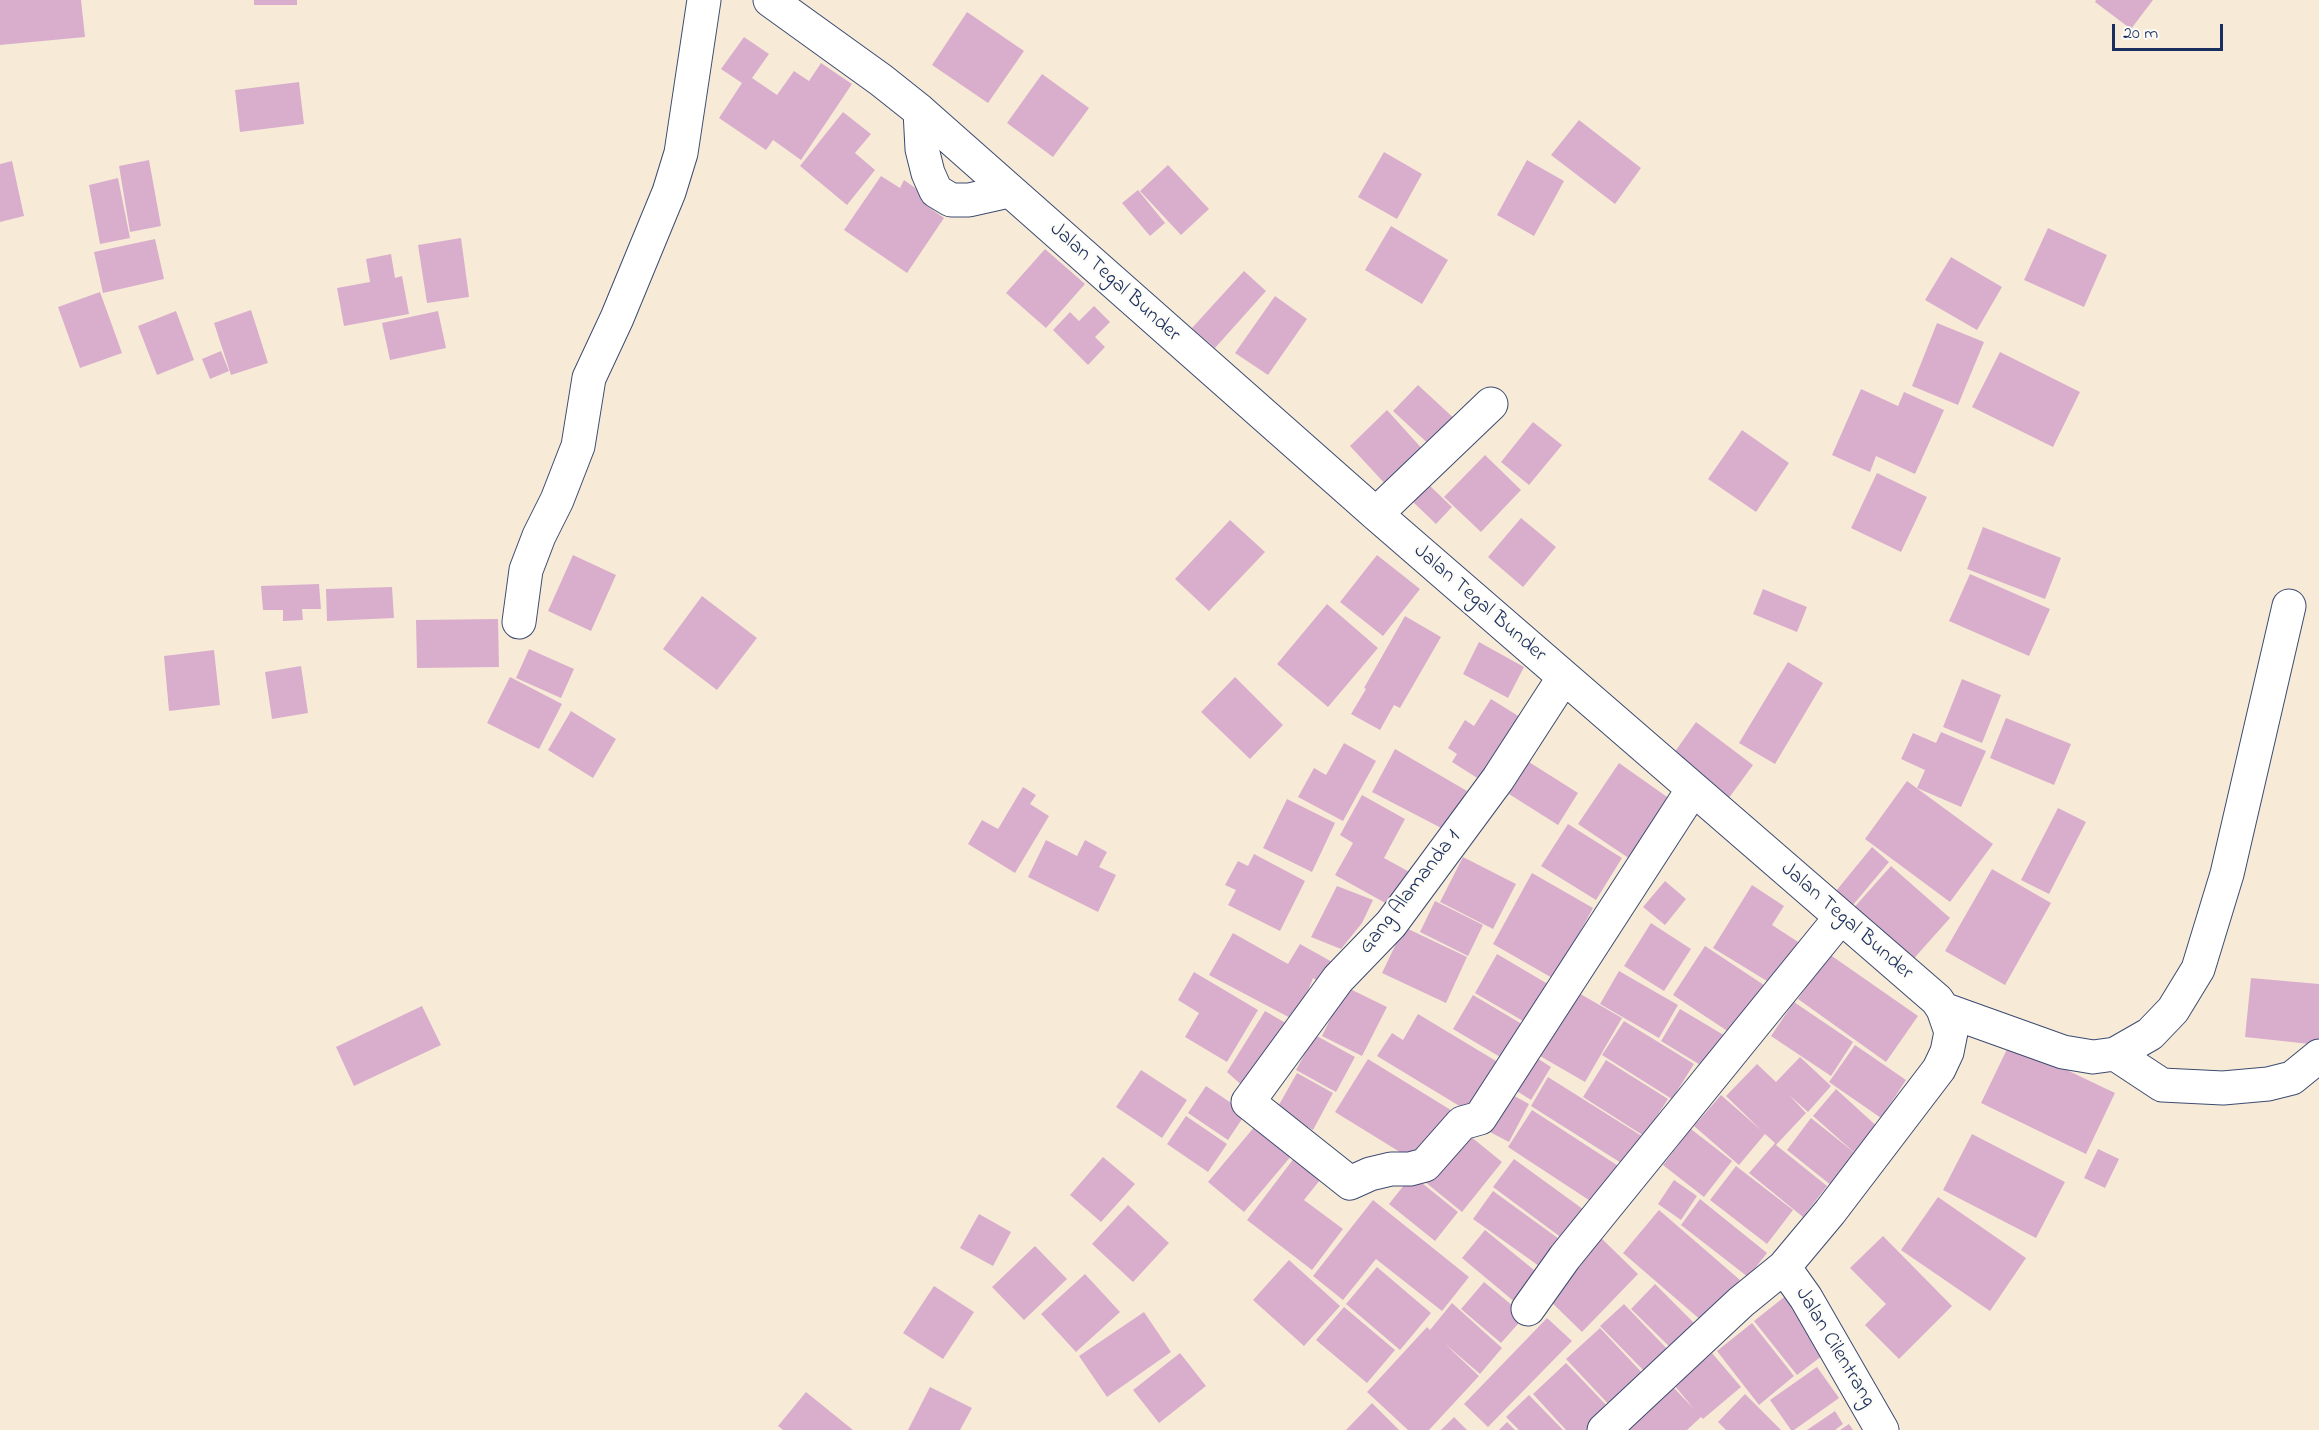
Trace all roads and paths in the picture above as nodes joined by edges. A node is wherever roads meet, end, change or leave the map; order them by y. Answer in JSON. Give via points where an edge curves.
{"nodes":[{"id":1,"x":704,"y":0,"type":"edge"},
{"id":2,"x":770,"y":0,"type":"edge"},
{"id":3,"x":920,"y":111,"type":"junction"},
{"id":4,"x":1009,"y":191,"type":"junction"},
{"id":5,"x":1491,"y":404,"type":"dead end"},
{"id":6,"x":1376,"y":514,"type":"junction"},
{"id":7,"x":2289,"y":606,"type":"dead end"},
{"id":8,"x":519,"y":622,"type":"dead end"},
{"id":9,"x":1564,"y":677,"type":"junction"},
{"id":10,"x":1693,"y":789,"type":"junction"},
{"id":11,"x":1841,"y":917,"type":"junction"},
{"id":12,"x":1943,"y":1009,"type":"junction"},
{"id":13,"x":2115,"y":1054,"type":"junction"},
{"id":14,"x":2319,"y":1056,"type":"edge"},
{"id":15,"x":1784,"y":1267,"type":"junction"},
{"id":16,"x":1528,"y":1309,"type":"dead end"},
{"id":17,"x":1604,"y":1430,"type":"edge"},
{"id":18,"x":1882,"y":1430,"type":"edge"}],
"edges":[{"from":1,"to":8,"type":"street","via":[[681,153],[669,192],[589,378],[578,446],[526,570]]},
{"from":2,"to":3,"type":"street","name":"Jalan Tegal Bunder"},
{"from":3,"to":4,"type":"street","name":"Jalan Tegal Bunder"},
{"from":3,"to":4,"type":"street","via":[[922,149],[936,191],[951,200]]},
{"from":4,"to":6,"type":"street","name":"Jalan Tegal Bunder"},
{"from":5,"to":6,"type":"street"},
{"from":6,"to":9,"type":"street","name":"Jalan Tegal Bunder"},
{"from":7,"to":13,"type":"street","via":[[2227,874],[2198,969],[2173,1010],[2150,1034]]},
{"from":9,"to":10,"type":"street","name":"Jalan Tegal Bunder"},
{"from":9,"to":10,"type":"street","name":"Gang Alamanda 1","via":[[1498,779],[1392,924],[1338,980],[1248,1102],[1350,1183],[1370,1174],[1425,1164],[1462,1124],[1480,1118]]},
{"from":10,"to":11,"type":"street","name":"Jalan Tegal Bunder"},
{"from":11,"to":12,"type":"street","name":"Jalan Tegal Bunder"},
{"from":11,"to":16,"type":"street","via":[[1565,1257]]},
{"from":12,"to":13,"type":"street","via":[[2063,1052],[2093,1057]]},
{"from":12,"to":15,"type":"street","via":[[1951,1032],[1939,1069]]},
{"from":13,"to":14,"type":"street","via":[[2162,1085],[2223,1088],[2292,1078]]},
{"from":15,"to":17,"type":"street"},
{"from":15,"to":18,"type":"street","name":"Jalan Cilentrang"}]}
